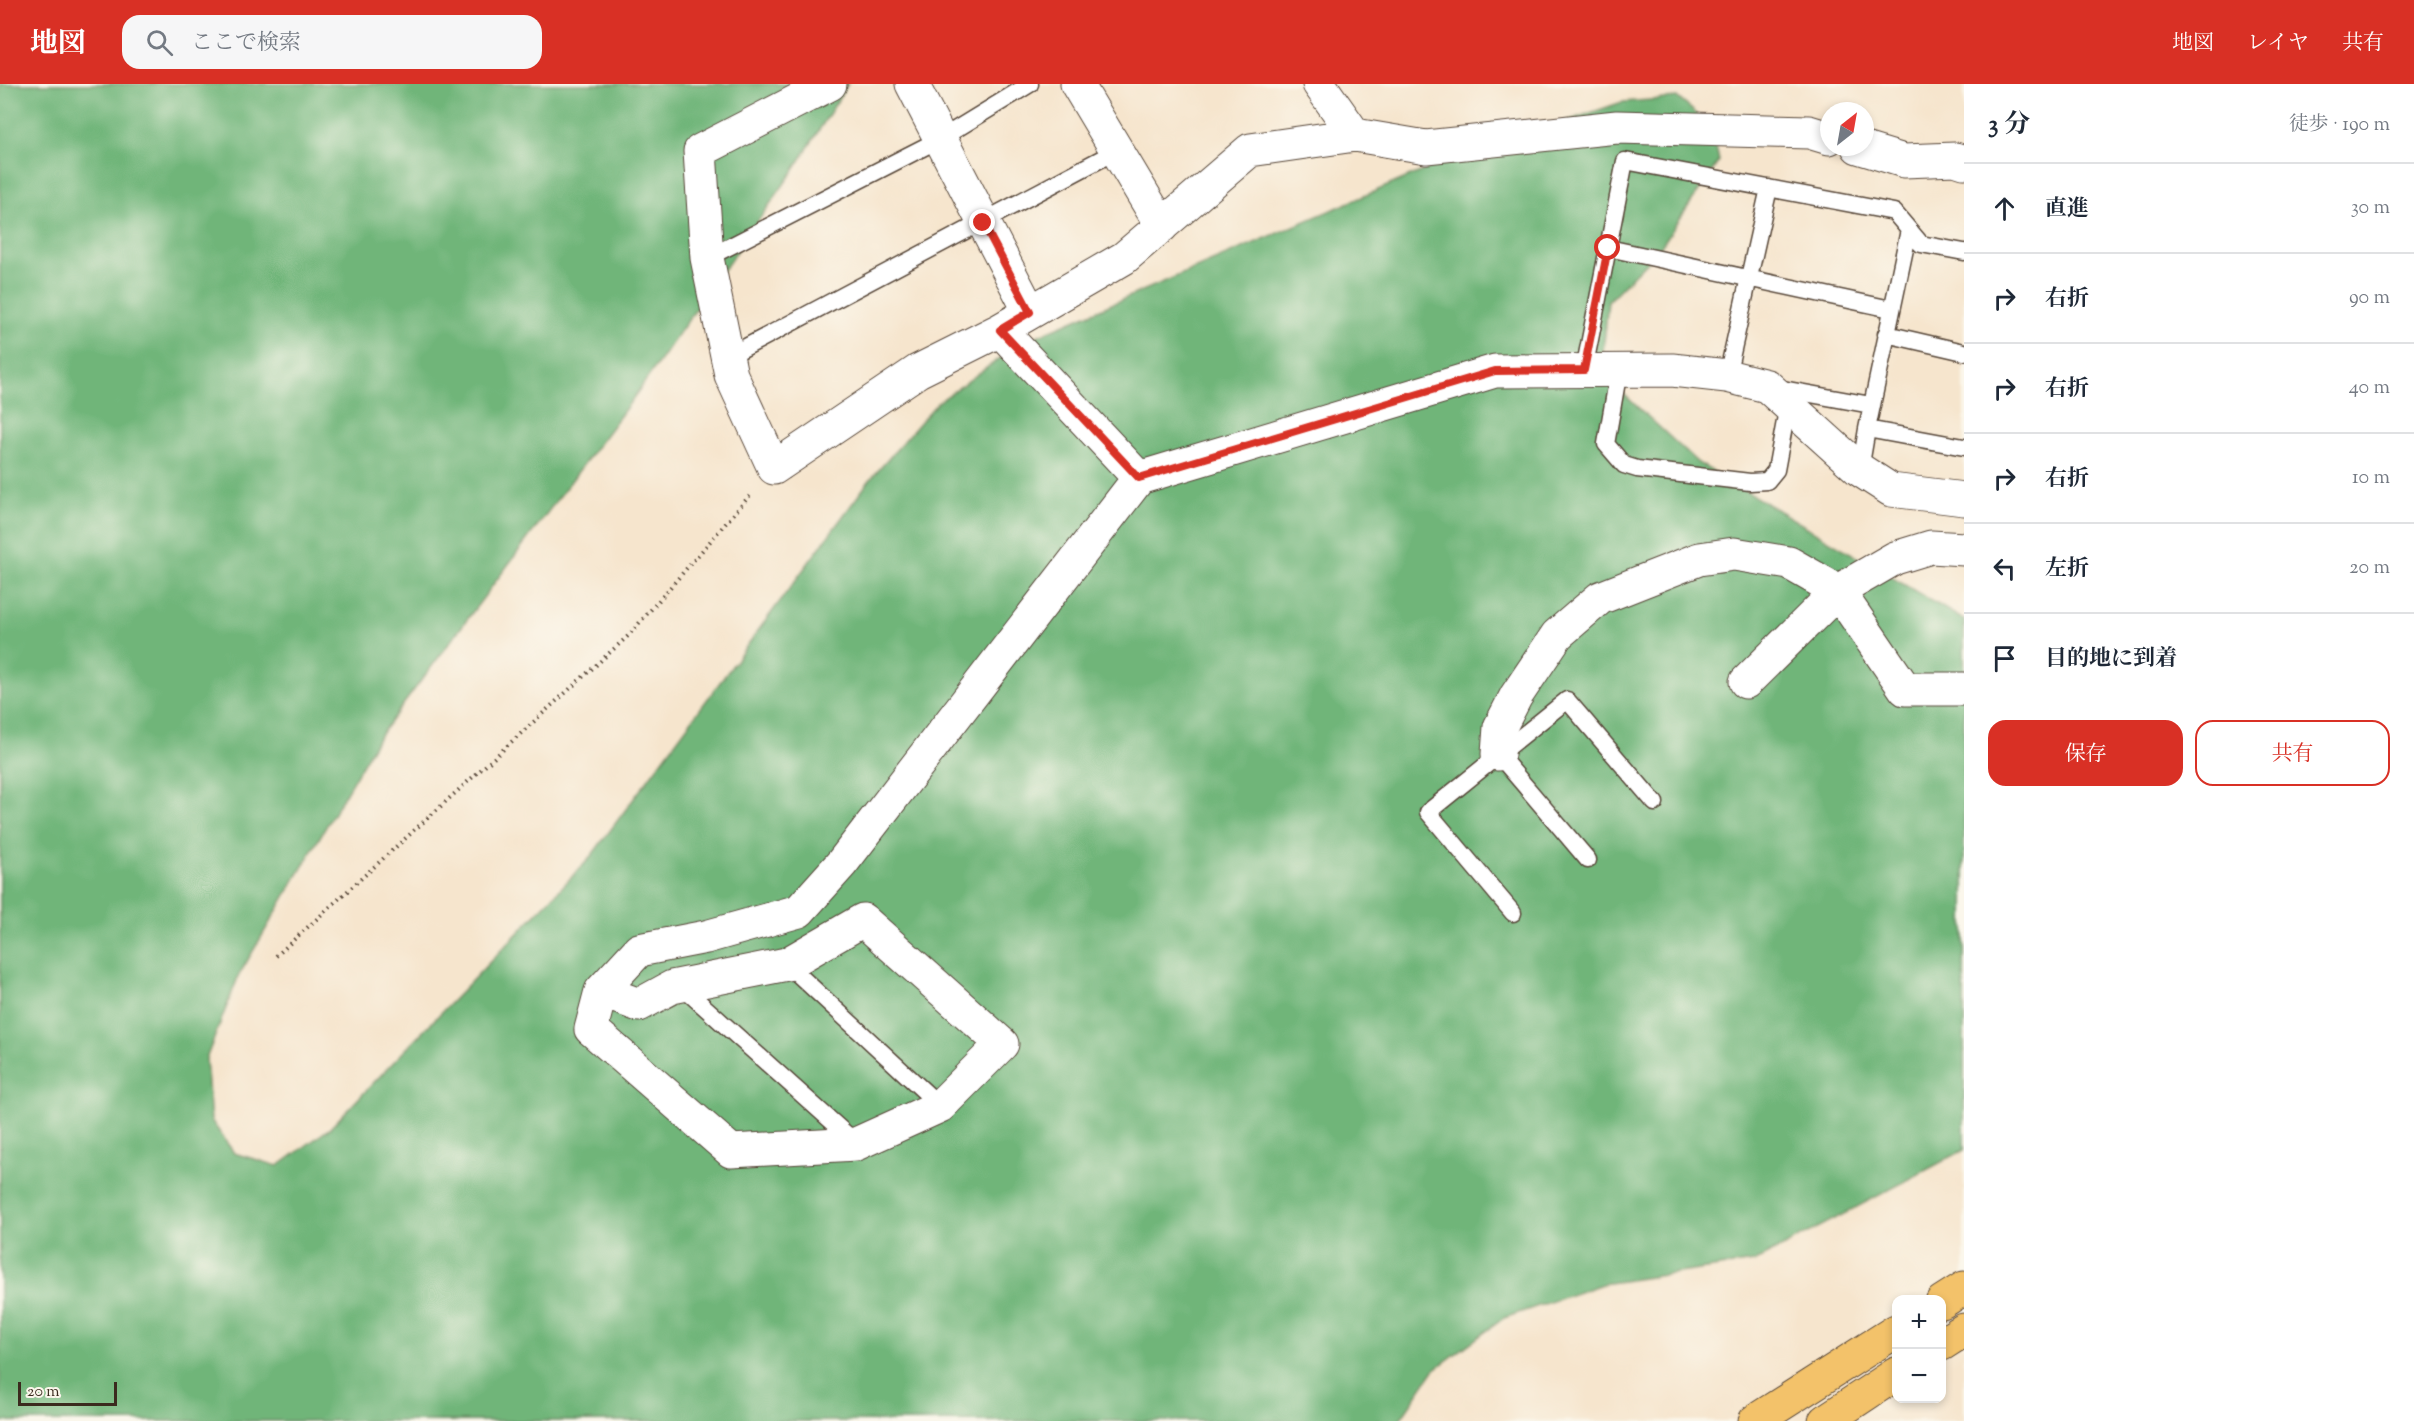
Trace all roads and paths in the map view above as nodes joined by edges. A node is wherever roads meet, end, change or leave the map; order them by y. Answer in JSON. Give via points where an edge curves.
{"nodes":[{"id":1,"x":830,"y":84,"type":"edge"},
{"id":2,"x":912,"y":84,"type":"edge"},
{"id":3,"x":1030,"y":84,"type":"edge"},
{"id":4,"x":1077,"y":84,"type":"edge"},
{"id":5,"x":1319,"y":84,"type":"edge"},
{"id":6,"x":1355,"y":135,"type":"junction"},
{"id":7,"x":1820,"y":135,"type":"edge"},
{"id":8,"x":940,"y":138,"type":"junction"},
{"id":9,"x":1116,"y":151,"type":"junction"},
{"id":10,"x":1874,"y":152,"type":"edge"},
{"id":11,"x":1964,"y":162,"type":"edge"},
{"id":12,"x":1769,"y":188,"type":"junction"},
{"id":13,"x":983,"y":223,"type":"junction"},
{"id":14,"x":1162,"y":226,"type":"junction"},
{"id":15,"x":1909,"y":230,"type":"junction"},
{"id":16,"x":1608,"y":248,"type":"junction"},
{"id":17,"x":1964,"y":252,"type":"edge"},
{"id":18,"x":707,"y":258,"type":"junction"},
{"id":19,"x":1749,"y":278,"type":"junction"},
{"id":20,"x":1891,"y":309,"type":"junction"},
{"id":21,"x":1030,"y":312,"type":"junction"},
{"id":22,"x":1000,"y":330,"type":"junction"},
{"id":23,"x":1886,"y":334,"type":"junction"},
{"id":24,"x":1964,"y":352,"type":"edge"},
{"id":25,"x":727,"y":357,"type":"junction"},
{"id":26,"x":1584,"y":370,"type":"junction"},
{"id":27,"x":1619,"y":370,"type":"junction"},
{"id":28,"x":1727,"y":376,"type":"junction"},
{"id":29,"x":1778,"y":396,"type":"junction"},
{"id":30,"x":1871,"y":405,"type":"junction"},
{"id":31,"x":1867,"y":429,"type":"junction"},
{"id":32,"x":1964,"y":447,"type":"edge"},
{"id":33,"x":774,"y":468,"type":"junction"},
{"id":34,"x":1860,"y":470,"type":"junction"},
{"id":35,"x":1139,"y":478,"type":"junction"},
{"id":36,"x":1964,"y":499,"type":"edge"},
{"id":37,"x":1964,"y":549,"type":"edge"},
{"id":38,"x":1838,"y":591,"type":"junction"},
{"id":39,"x":1746,"y":682,"type":"dead end"},
{"id":40,"x":1964,"y":689,"type":"edge"},
{"id":41,"x":1498,"y":754,"type":"junction"},
{"id":42,"x":1655,"y":803,"type":"dead end"},
{"id":43,"x":1588,"y":860,"type":"dead end"},
{"id":44,"x":1513,"y":913,"type":"dead end"},
{"id":45,"x":276,"y":956,"type":"dead end"},
{"id":46,"x":787,"y":964,"type":"junction"},
{"id":47,"x":680,"y":985,"type":"junction"},
{"id":48,"x":601,"y":991,"type":"junction"},
{"id":49,"x":940,"y":1106,"type":"junction"},
{"id":50,"x":856,"y":1144,"type":"junction"},
{"id":51,"x":1964,"y":1288,"type":"edge"},
{"id":52,"x":1946,"y":1299,"type":"edge"},
{"id":53,"x":1964,"y":1330,"type":"edge"},
{"id":54,"x":1892,"y":1334,"type":"edge"},
{"id":55,"x":1946,"y":1341,"type":"edge"},
{"id":56,"x":1892,"y":1377,"type":"edge"},
{"id":57,"x":1755,"y":1421,"type":"edge"},
{"id":58,"x":1825,"y":1421,"type":"edge"}],
"edges":[{"from":1,"to":18,"type":"street","via":[[700,151]]},
{"from":2,"to":8,"type":"street"},
{"from":3,"to":8,"type":"lane"},
{"from":4,"to":9,"type":"street"},
{"from":5,"to":6,"type":"street"},
{"from":6,"to":7,"type":"street","via":[[1426,147],[1617,127]]},
{"from":6,"to":14,"type":"street","via":[[1251,150]]},
{"from":8,"to":13,"type":"street"},
{"from":8,"to":18,"type":"lane"},
{"from":9,"to":13,"type":"lane"},
{"from":9,"to":14,"type":"street"},
{"from":10,"to":11,"type":"street","via":[[1904,161]]},
{"from":12,"to":15,"type":"lane","via":[[1894,212]]},
{"from":12,"to":16,"type":"lane","via":[[1625,161]]},
{"from":12,"to":19,"type":"lane"},
{"from":13,"to":21,"type":"street"},
{"from":13,"to":25,"type":"lane"},
{"from":14,"to":21,"type":"street","via":[[1124,258]]},
{"from":15,"to":17,"type":"lane","via":[[1921,244]]},
{"from":15,"to":20,"type":"lane"},
{"from":16,"to":19,"type":"lane"},
{"from":16,"to":26,"type":"lane"},
{"from":18,"to":25,"type":"street"},
{"from":19,"to":20,"type":"lane"},
{"from":19,"to":28,"type":"lane"},
{"from":20,"to":23,"type":"lane"},
{"from":21,"to":22,"type":"street"},
{"from":22,"to":33,"type":"street","via":[[918,371]]},
{"from":22,"to":35,"type":"street"},
{"from":23,"to":24,"type":"lane"},
{"from":23,"to":30,"type":"lane"},
{"from":25,"to":33,"type":"street","via":[[731,375]]},
{"from":26,"to":27,"type":"street"},
{"from":26,"to":35,"type":"street","via":[[1495,371]]},
{"from":27,"to":28,"type":"street"},
{"from":27,"to":29,"type":"lane","via":[[1606,444],[1623,465],[1637,469],[1767,481],[1776,470]]},
{"from":28,"to":29,"type":"street"},
{"from":29,"to":30,"type":"lane"},
{"from":29,"to":34,"type":"street"},
{"from":30,"to":31,"type":"lane"},
{"from":31,"to":32,"type":"lane"},
{"from":31,"to":34,"type":"lane"},
{"from":33,"to":45,"type":"path","via":[[628,636]]},
{"from":34,"to":36,"type":"street","via":[[1892,490]]},
{"from":35,"to":48,"type":"street","via":[[842,863],[799,911],[706,938],[639,950]]},
{"from":37,"to":38,"type":"street","via":[[1931,547],[1895,558]]},
{"from":38,"to":39,"type":"street"},
{"from":38,"to":40,"type":"street","via":[[1905,689]]},
{"from":38,"to":41,"type":"street","via":[[1789,563],[1734,554],[1699,560],[1600,598],[1557,635],[1516,696],[1500,727]]},
{"from":41,"to":42,"type":"lane","via":[[1567,700]]},
{"from":41,"to":43,"type":"lane"},
{"from":41,"to":44,"type":"lane","via":[[1428,812]]},
{"from":46,"to":47,"type":"street"},
{"from":46,"to":49,"type":"lane"},
{"from":46,"to":49,"type":"street","via":[[863,920],[1002,1044]]},
{"from":47,"to":48,"type":"street","via":[[639,1005]]},
{"from":47,"to":50,"type":"lane"},
{"from":48,"to":50,"type":"street","via":[[591,1029],[731,1151]]},
{"from":49,"to":50,"type":"street"},
{"from":51,"to":52,"type":"highway"},
{"from":53,"to":55,"type":"highway"},
{"from":54,"to":57,"type":"highway"},
{"from":56,"to":58,"type":"highway"}]}
